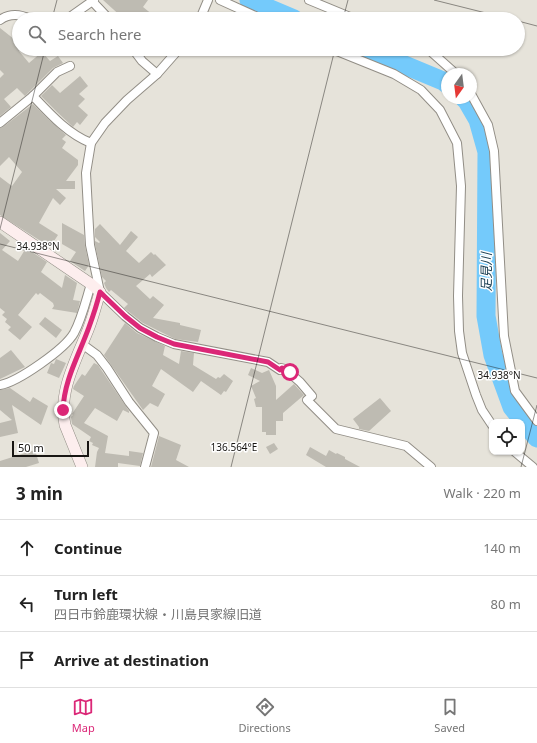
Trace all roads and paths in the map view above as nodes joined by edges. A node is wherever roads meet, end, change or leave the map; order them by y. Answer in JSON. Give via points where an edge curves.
{"nodes":[{"id":1,"x":208,"y":0,"type":"edge"},
{"id":2,"x":220,"y":0,"type":"edge"},
{"id":3,"x":309,"y":0,"type":"edge"},
{"id":4,"x":93,"y":1,"type":"edge"},
{"id":5,"x":77,"y":12,"type":"edge"},
{"id":6,"x":103,"y":12,"type":"edge"},
{"id":7,"x":203,"y":12,"type":"edge"},
{"id":8,"x":247,"y":12,"type":"edge"},
{"id":9,"x":338,"y":12,"type":"edge"},
{"id":10,"x":12,"y":15,"type":"edge"},
{"id":11,"x":0,"y":20,"type":"edge"},
{"id":12,"x":138,"y":56,"type":"edge"},
{"id":13,"x":173,"y":56,"type":"edge"},
{"id":14,"x":349,"y":56,"type":"edge"},
{"id":15,"x":436,"y":56,"type":"edge"},
{"id":16,"x":70,"y":66,"type":"dead end"},
{"id":17,"x":449,"y":68,"type":"edge"},
{"id":18,"x":157,"y":74,"type":"junction"},
{"id":19,"x":33,"y":96,"type":"junction"},
{"id":20,"x":476,"y":104,"type":"edge"},
{"id":21,"x":0,"y":123,"type":"edge"},
{"id":22,"x":91,"y":143,"type":"junction"},
{"id":23,"x":0,"y":222,"type":"edge"},
{"id":24,"x":91,"y":284,"type":"junction"},
{"id":25,"x":100,"y":292,"type":"junction"},
{"id":26,"x":82,"y":344,"type":"junction"},
{"id":27,"x":0,"y":385,"type":"edge"},
{"id":28,"x":489,"y":420,"type":"edge"},
{"id":29,"x":537,"y":421,"type":"edge"},
{"id":30,"x":519,"y":455,"type":"edge"},
{"id":31,"x":82,"y":467,"type":"edge"},
{"id":32,"x":145,"y":467,"type":"edge"},
{"id":33,"x":431,"y":467,"type":"edge"},
{"id":34,"x":533,"y":467,"type":"edge"}],
"edges":[{"from":1,"to":7,"type":"street"},
{"from":2,"to":8,"type":"street"},
{"from":3,"to":9,"type":"street"},
{"from":4,"to":5,"type":"street"},
{"from":4,"to":6,"type":"street"},
{"from":10,"to":11,"type":"street"},
{"from":12,"to":18,"type":"street"},
{"from":13,"to":18,"type":"street"},
{"from":14,"to":28,"type":"street","via":[[394,74],[421,90],[440,110],[457,143],[461,186],[459,332],[462,353],[476,395]]},
{"from":15,"to":17,"type":"street"},
{"from":16,"to":19,"type":"street","via":[[57,72]]},
{"from":18,"to":22,"type":"street","via":[[127,100],[105,123]]},
{"from":19,"to":21,"type":"street"},
{"from":19,"to":22,"type":"street","via":[[67,129]]},
{"from":20,"to":29,"type":"street","via":[[488,125],[494,151],[504,336],[515,391]]},
{"from":22,"to":25,"type":"street","via":[[86,173],[90,245]]},
{"from":23,"to":24,"type":"street"},
{"from":24,"to":25,"type":"street"},
{"from":24,"to":27,"type":"street","via":[[78,325],[68,341],[26,374]]},
{"from":25,"to":26,"type":"street"},
{"from":25,"to":33,"type":"street","via":[[140,328],[157,337],[174,344],[268,362],[280,370],[285,369],[312,396],[307,400],[336,429],[406,446]]},
{"from":26,"to":31,"type":"street","via":[[65,390],[63,410],[65,425]]},
{"from":26,"to":32,"type":"street","via":[[97,355],[154,433]]},
{"from":30,"to":34,"type":"street"}]}
